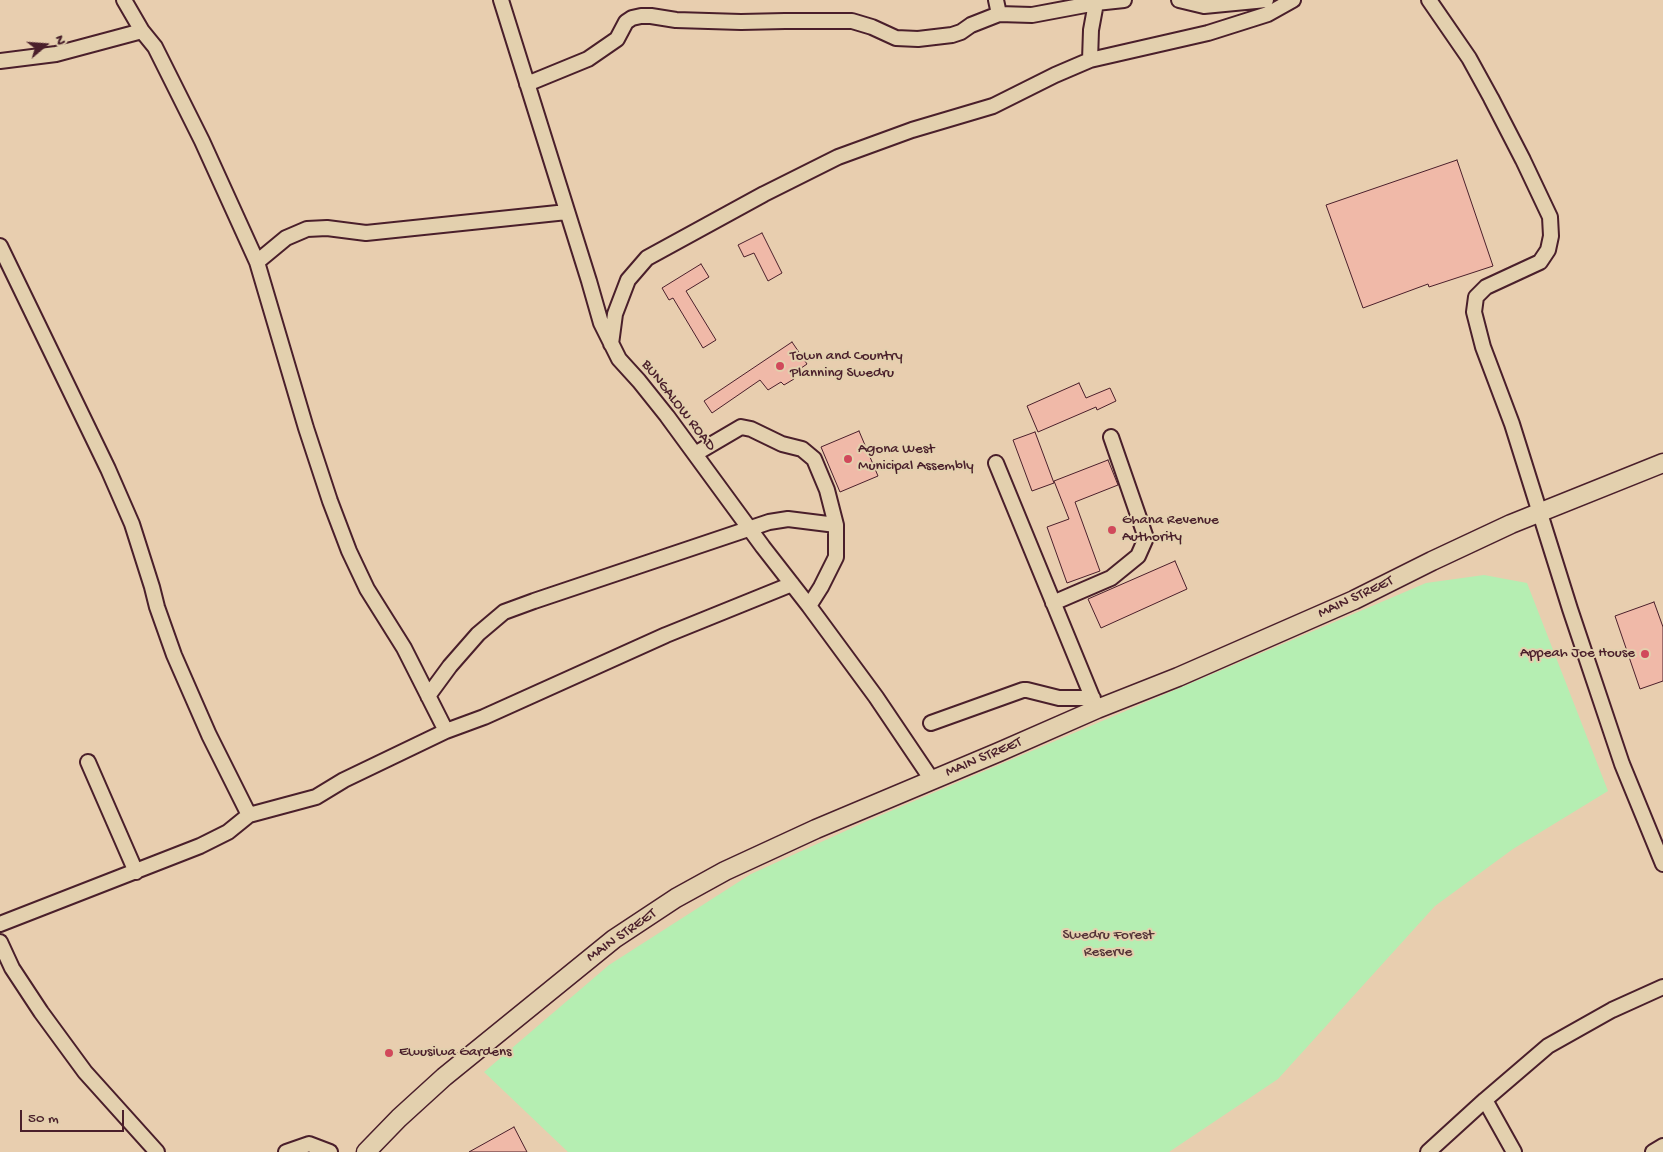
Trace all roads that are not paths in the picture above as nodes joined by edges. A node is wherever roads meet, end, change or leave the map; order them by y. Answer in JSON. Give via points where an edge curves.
{"nodes":[{"id":1,"x":124,"y":0,"type":"edge"},
{"id":2,"x":501,"y":0,"type":"edge"},
{"id":3,"x":996,"y":0,"type":"edge"},
{"id":4,"x":1124,"y":0,"type":"edge"},
{"id":5,"x":1179,"y":0,"type":"edge"},
{"id":6,"x":1266,"y":0,"type":"edge"},
{"id":7,"x":1293,"y":0,"type":"edge"},
{"id":8,"x":1429,"y":0,"type":"edge"},
{"id":9,"x":1096,"y":2,"type":"junction"},
{"id":10,"x":999,"y":14,"type":"junction"},
{"id":11,"x":142,"y":31,"type":"junction"},
{"id":12,"x":1090,"y":60,"type":"junction"},
{"id":13,"x":0,"y":61,"type":"edge"},
{"id":14,"x":527,"y":84,"type":"junction"},
{"id":15,"x":567,"y":212,"type":"junction"},
{"id":16,"x":0,"y":246,"type":"edge"},
{"id":17,"x":257,"y":262,"type":"junction"},
{"id":18,"x":611,"y":344,"type":"junction"},
{"id":19,"x":1111,"y":437,"type":"dead end"},
{"id":20,"x":695,"y":454,"type":"junction"},
{"id":21,"x":1663,"y":462,"type":"edge"},
{"id":22,"x":996,"y":463,"type":"dead end"},
{"id":23,"x":1540,"y":514,"type":"junction"},
{"id":24,"x":836,"y":525,"type":"junction"},
{"id":25,"x":749,"y":528,"type":"junction"},
{"id":26,"x":792,"y":584,"type":"junction"},
{"id":27,"x":1052,"y":603,"type":"junction"},
{"id":28,"x":809,"y":606,"type":"junction"},
{"id":29,"x":428,"y":696,"type":"junction"},
{"id":30,"x":1095,"y":704,"type":"junction"},
{"id":31,"x":931,"y":723,"type":"dead end"},
{"id":32,"x":446,"y":731,"type":"junction"},
{"id":33,"x":88,"y":762,"type":"dead end"},
{"id":34,"x":932,"y":780,"type":"junction"},
{"id":35,"x":249,"y":815,"type":"junction"},
{"id":36,"x":1663,"y":864,"type":"edge"},
{"id":37,"x":136,"y":872,"type":"junction"},
{"id":38,"x":0,"y":924,"type":"edge"},
{"id":39,"x":0,"y":942,"type":"edge"},
{"id":40,"x":1663,"y":988,"type":"edge"},
{"id":41,"x":1485,"y":1100,"type":"junction"},
{"id":42,"x":1663,"y":1146,"type":"edge"},
{"id":43,"x":157,"y":1152,"type":"edge"},
{"id":44,"x":286,"y":1152,"type":"edge"},
{"id":45,"x":330,"y":1152,"type":"edge"},
{"id":46,"x":366,"y":1152,"type":"edge"},
{"id":47,"x":1428,"y":1152,"type":"edge"},
{"id":48,"x":1514,"y":1152,"type":"edge"},
{"id":49,"x":1653,"y":1152,"type":"edge"}],
"edges":[{"from":1,"to":11,"type":"street"},
{"from":2,"to":14,"type":"street","name":"BUNGALOW ROAD"},
{"from":3,"to":10,"type":"street"},
{"from":4,"to":9,"type":"street"},
{"from":5,"to":6,"type":"street","via":[[1204,6]]},
{"from":7,"to":12,"type":"street","via":[[1268,14],[1208,33]]},
{"from":8,"to":23,"type":"street","via":[[1469,58],[1524,160],[1550,217],[1548,250],[1540,262],[1486,287],[1476,297],[1474,312]]},
{"from":9,"to":10,"type":"street","via":[[1032,15]]},
{"from":9,"to":12,"type":"street"},
{"from":10,"to":14,"type":"street","via":[[952,35],[918,39],[896,38],[852,21],[741,22],[641,16],[626,22],[617,39],[588,59]]},
{"from":11,"to":13,"type":"street","via":[[56,54]]},
{"from":11,"to":17,"type":"street","via":[[155,47],[202,141]]},
{"from":12,"to":18,"type":"street","via":[[994,106],[912,130],[838,157],[647,258],[628,280],[615,314]]},
{"from":14,"to":15,"type":"street","name":"BUNGALOW ROAD"},
{"from":15,"to":17,"type":"street","via":[[366,233],[307,229],[286,238]]},
{"from":15,"to":18,"type":"street","name":"BUNGALOW ROAD","via":[[601,323]]},
{"from":16,"to":35,"type":"street","via":[[108,468],[132,524],[174,655],[208,736]]},
{"from":17,"to":29,"type":"street","via":[[309,438],[349,551],[366,589],[404,648]]},
{"from":18,"to":20,"type":"street","name":"BUNGALOW ROAD","via":[[619,359]]},
{"from":19,"to":27,"type":"street","via":[[1146,538],[1138,556],[1111,578]]},
{"from":20,"to":24,"type":"street","via":[[741,427],[802,449],[814,459],[827,490]]},
{"from":20,"to":25,"type":"street","name":"BUNGALOW ROAD"},
{"from":21,"to":23,"type":"main road","name":"MAIN STREET"},
{"from":22,"to":27,"type":"street"},
{"from":23,"to":30,"type":"main road","name":"MAIN STREET","via":[[1511,524],[1354,600],[1178,677]]},
{"from":23,"to":36,"type":"street","via":[[1622,764]]},
{"from":24,"to":25,"type":"street","via":[[788,519]]},
{"from":24,"to":28,"type":"street","via":[[836,557]]},
{"from":25,"to":26,"type":"street","name":"BUNGALOW ROAD"},
{"from":25,"to":29,"type":"street","via":[[504,612],[478,634]]},
{"from":26,"to":28,"type":"street","name":"BUNGALOW ROAD"},
{"from":26,"to":32,"type":"street"},
{"from":27,"to":30,"type":"street"},
{"from":28,"to":34,"type":"street","name":"BUNGALOW ROAD"},
{"from":29,"to":32,"type":"street"},
{"from":30,"to":31,"type":"street","via":[[1023,690]]},
{"from":30,"to":34,"type":"main road","name":"MAIN STREET"},
{"from":32,"to":35,"type":"street","via":[[316,797]]},
{"from":33,"to":37,"type":"street"},
{"from":34,"to":46,"type":"main road","name":"MAIN STREET","via":[[816,829],[676,898],[614,939],[444,1077]]},
{"from":35,"to":37,"type":"street","via":[[228,832]]},
{"from":37,"to":38,"type":"street"},
{"from":39,"to":43,"type":"street","via":[[12,968],[84,1072]]},
{"from":40,"to":41,"type":"street","via":[[1612,1010],[1548,1046]]},
{"from":41,"to":47,"type":"street"},
{"from":41,"to":48,"type":"street"},
{"from":42,"to":49,"type":"street"},
{"from":44,"to":45,"type":"street","via":[[309,1144]]}]}
